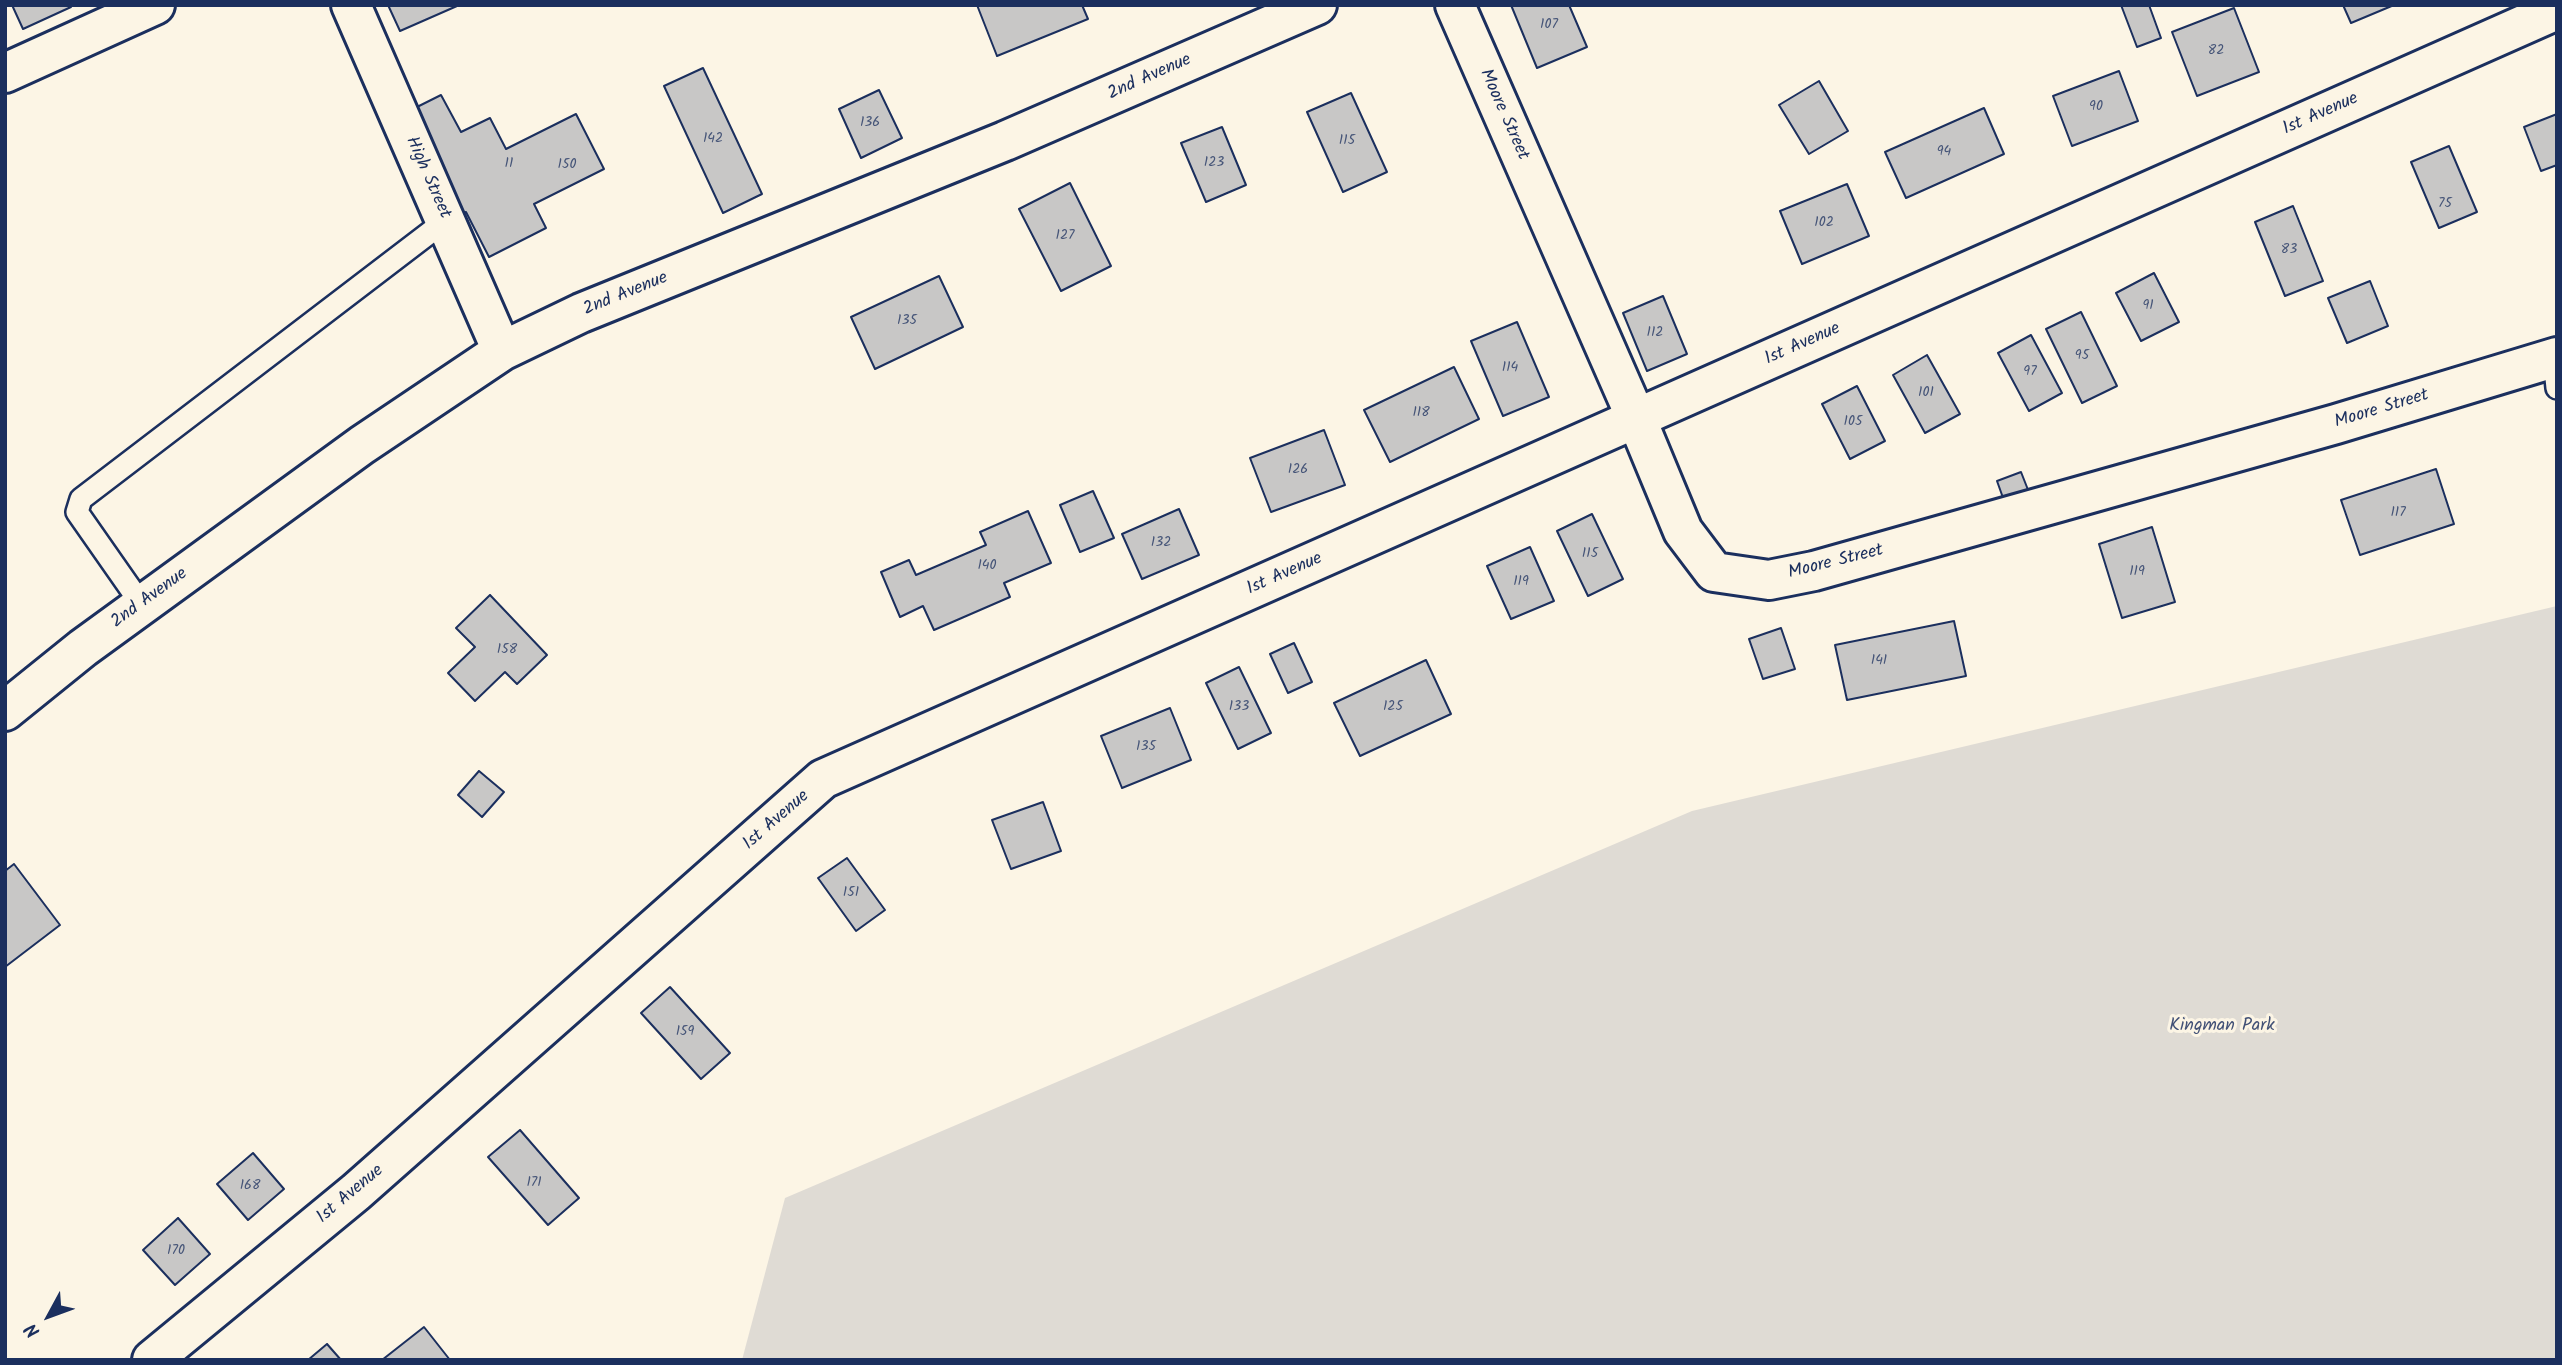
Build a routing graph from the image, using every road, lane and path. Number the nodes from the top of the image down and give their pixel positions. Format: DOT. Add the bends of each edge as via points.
graph roads {
  1 [pos="155,5"];
  2 [pos="351,5"];
  3 [pos="1317,5"];
  4 [pos="1455,5"];
  5 [pos="2557,10"];
  6 [pos="5,73"];
  7 [pos="445,221"];
  8 [pos="502,351"];
  9 [pos="2556,367"];
  10 [pos="1637,419"];
  11 [pos="142,605"];
  12 [pos="5,711"];
  13 [pos="152,1360"];
  1 -- 6 [label="street"];
  2 -- 7 [label="street, High Street"];
  3 -- 8 [label="street, 2nd Avenue" via="1005,141 580,313"];
  4 -- 10 [label="street, Moore Street"];
  5 -- 10 [label="street, 1st Avenue"];
  7 -- 8 [label="street, High Street"];
  7 -- 11 [label="lane" via="81,499 77,512"];
  8 -- 11 [label="street, 2nd Avenue" via="362,445"];
  9 -- 10 [label="street, Moore Street" via="1769,579 1714,572 1683,531"];
  10 -- 13 [label="street, 1st Avenue" via="823,779 356,1192"];
  11 -- 12 [label="street, 2nd Avenue"];
}
